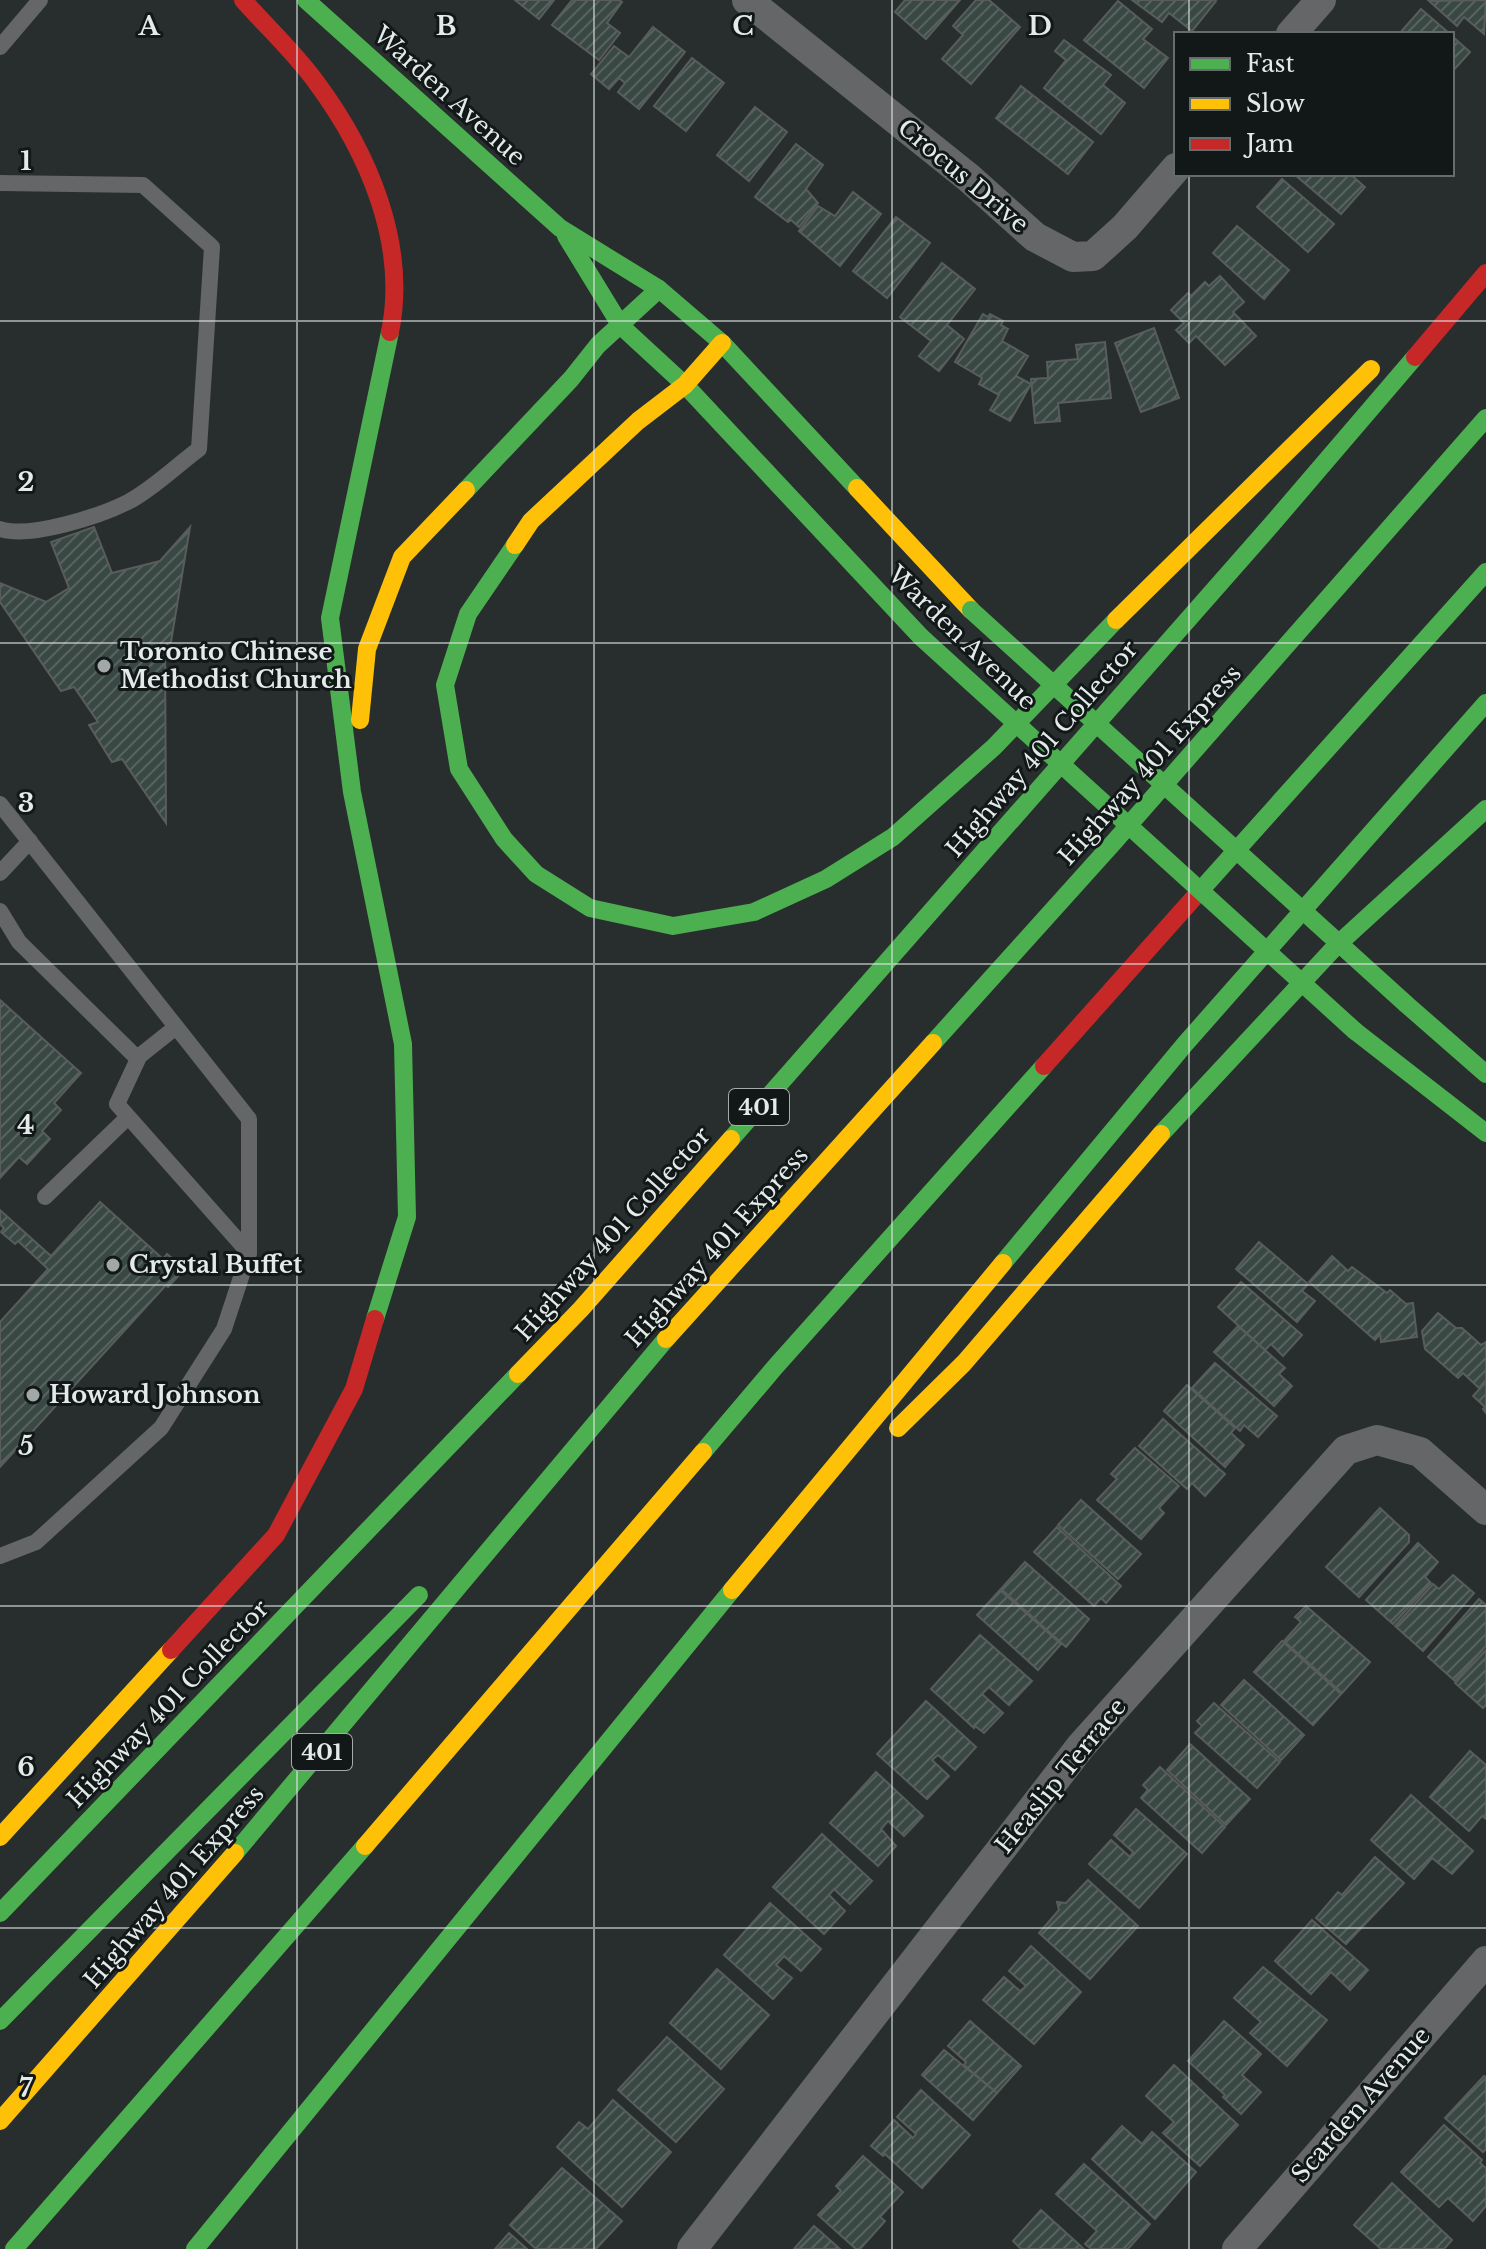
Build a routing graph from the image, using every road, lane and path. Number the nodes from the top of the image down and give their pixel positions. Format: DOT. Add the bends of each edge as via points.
graph roads {
  1 [pos="40,0"];
  2 [pos="243,0"];
  3 [pos="306,0"];
  4 [pos="747,0"];
  5 [pos="1321,0"];
  6 [pos="1293,32"];
  7 [pos="0,47"];
  8 [pos="1174,170"];
  9 [pos="0,183"];
  10 [pos="560,228"];
  11 [pos="1486,254"];
  12 [pos="1486,273"];
  13 [pos="659,289"];
  14 [pos="1430,310"];
  15 [pos="621,326"];
  16 [pos="722,343"];
  17 [pos="1385,355"];
  18 [pos="685,385"];
  19 [pos="1486,418"];
  20 [pos="0,529"];
  21 [pos="1486,572"];
  22 [pos="1486,703"];
  23 [pos="352,792"];
  24 [pos="0,804"];
  25 [pos="1486,809"];
  26 [pos="30,841"];
  27 [pos="0,873"];
  28 [pos="0,911"];
  29 [pos="176,1027"];
  30 [pos="137,1058"];
  31 [pos="1486,1074"];
  32 [pos="128,1117"];
  33 [pos="1486,1133"];
  34 [pos="45,1197"];
  35 [pos="249,1253"];
  36 [pos="633,1376"];
  37 [pos="887,1439"];
  38 [pos="855,1471"];
  39 [pos="1486,1510"];
  40 [pos="479,1533"];
  41 [pos="0,1556"];
  42 [pos="435,1577"];
  43 [pos="723,1601"];
  44 [pos="0,1837"];
  45 [pos="0,1913"];
  46 [pos="1486,1961"];
  47 [pos="0,2021"];
  48 [pos="0,2121"];
  49 [pos="14,2249"];
  50 [pos="195,2249"];
  51 [pos="692,2249"];
  52 [pos="1237,2249"];
  1 -- 7 [label="lane"];
  2 -- 23 [label="main road" via="316,81 356,146 387,220 393,260 392,321 330,618"];
  3 -- 10 [label="main road, Warden Avenue"];
  4 -- 8 [label="street, Crocus Drive" via="1035,237 1073,257 1093,256"];
  5 -- 6 [label="street"];
  9 -- 20 [label="lane" via="143,185 212,247 199,449 129,501 56,527"];
  10 -- 13 [label="main road, Warden Avenue"];
  10 -- 15 [label="main road, Warden Avenue"];
  11 -- 14 [label="main road"];
  12 -- 45 [label="main road, Highway 401 Collector / 401" via="581,1309"];
  13 -- 15 [label="main road"];
  13 -- 16 [label="main road, Warden Avenue"];
  15 -- 18 [label="main road, Warden Avenue"];
  15 -- 23 [label="main road" via="402,557 367,649"];
  16 -- 18 [label="main road"];
  16 -- 31 [label="main road, Warden Avenue, bridge" via="971,610"];
  17 -- 18 [label="main road" via="994,747 893,837 826,879 754,912 673,926 590,908 536,874 504,839 459,769 445,685 468,614 531,521 638,421"];
  18 -- 33 [label="main road, Warden Avenue, bridge" via="921,637 1355,1031"];
  19 -- 36 [label="main road, Highway 401 Express / 401" via="1134,820"];
  21 -- 49 [label="main road" via="776,1366"];
  22 -- 43 [label="main road" via="1185,1044"];
  23 -- 44 [label="main road" via="403,1044 407,1217 354,1389 276,1535"];
  24 -- 26 [label="lane"];
  25 -- 37 [label="main road" via="1336,946 1182,1110 964,1363"];
  26 -- 27 [label="lane"];
  26 -- 29 [label="lane"];
  28 -- 30 [label="lane" via="19,942"];
  29 -- 30 [label="lane"];
  29 -- 35 [label="lane" via="249,1119"];
  30 -- 32 [label="lane" via="117,1104"];
  32 -- 34 [label="lane"];
  32 -- 35 [label="lane"];
  35 -- 41 [label="lane" via="224,1329 161,1428 36,1542"];
  36 -- 40 [label="main road"];
  36 -- 48 [label="main road, Highway 401 Express / 401" via="281,1801"];
  38 -- 43 [label="main road"];
  39 -- 51 [label="street, Heaslip Terrace" via="1420,1452 1377,1440 1346,1450 1081,1746"];
  42 -- 47 [label="main road"];
  43 -- 50 [label="main road"];
  46 -- 52 [label="street, Scarden Avenue"];
}
